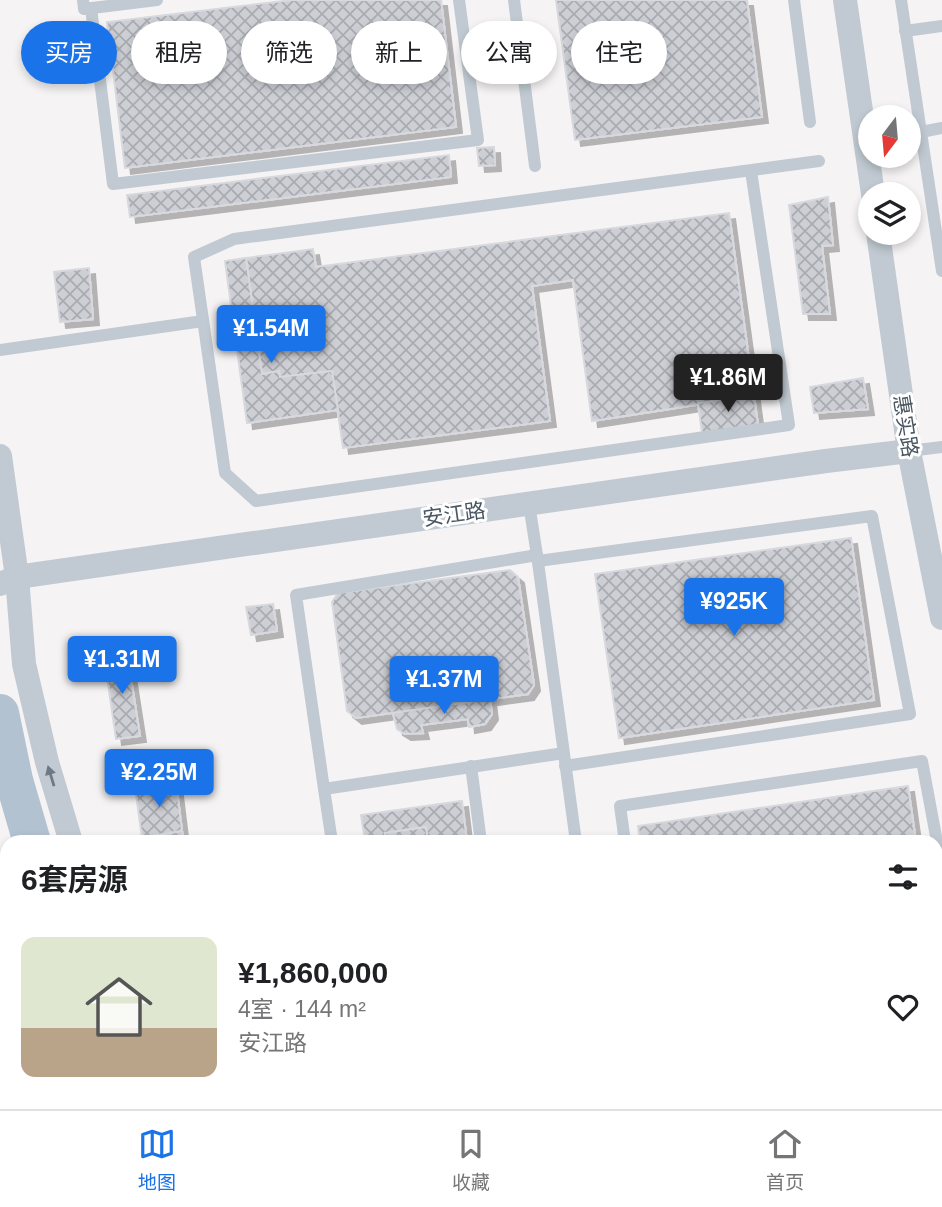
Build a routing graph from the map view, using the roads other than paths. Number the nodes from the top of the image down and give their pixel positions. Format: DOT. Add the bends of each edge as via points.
graph roads {
  1 [pos="157,0"];
  2 [pos="460,0"];
  3 [pos="513,0"];
  4 [pos="794,0"];
  5 [pos="845,0"];
  6 [pos="901,0"];
  7 [pos="87,4"];
  8 [pos="942,26"];
  9 [pos="905,32"];
  10 [pos="917,105"];
  11 [pos="810,122"];
  12 [pos="942,128"];
  13 [pos="921,132"];
  14 [pos="819,161"];
  15 [pos="535,166"];
  16 [pos="751,171"];
  17 [pos="871,182"];
  18 [pos="939,226"];
  19 [pos="880,245"];
  20 [pos="942,271"];
  21 [pos="203,321"];
  22 [pos="0,350"];
  23 [pos="942,447"];
  24 [pos="909,452"];
  25 [pos="0,456"];
  26 [pos="529,504"];
  27 [pos="538,558"];
  28 [pos="9,581"];
  29 [pos="942,618"];
  30 [pos="0,713"];
  31 [pos="565,759"];
  32 [pos="471,766"];
  33 [pos="324,789"];
  34 [pos="30,835"];
  35 [pos="69,835"];
  36 [pos="331,835"];
  37 [pos="480,835"];
  38 [pos="575,835"];
  39 [pos="624,835"];
  40 [pos="936,835"];
  1 -- 7 [label="lane"];
  2 -- 7 [label="lane" via="478,140 113,184"];
  3 -- 15 [label="lane"];
  4 -- 11 [label="lane"];
  5 -- 17 [label="street"];
  6 -- 9 [label="lane"];
  8 -- 9 [label="lane"];
  9 -- 10 [label="lane"];
  12 -- 13 [label="lane"];
  13 -- 18 [label="lane"];
  14 -- 16 [label="lane"];
  16 -- 21 [label="lane" via="234,239 194,257"];
  16 -- 21 [label="lane" via="789,425 256,501 225,473"];
  18 -- 20 [label="lane"];
  19 -- 24 [label="street, 惠实路"];
  21 -- 22 [label="lane"];
  23 -- 24 [label="lane"];
  24 -- 26 [label="street, 安江路"];
  24 -- 29 [label="street, 惠实路"];
  25 -- 28 [label="street"];
  26 -- 27 [label="lane"];
  26 -- 28 [label="street, 安江路"];
  27 -- 31 [label="lane"];
  27 -- 31 [label="lane" via="872,516 910,714"];
  27 -- 33 [label="lane" via="296,595"];
  35 -- 28 [label="street, one-way" via="47,762"];
  30 -- 34 [label="main road"];
  31 -- 32 [label="lane"];
  31 -- 38 [label="lane"];
  32 -- 33 [label="lane"];
  32 -- 37 [label="lane"];
  33 -- 36 [label="lane"];
  39 -- 40 [label="lane" via="620,806 922,761"];
}
